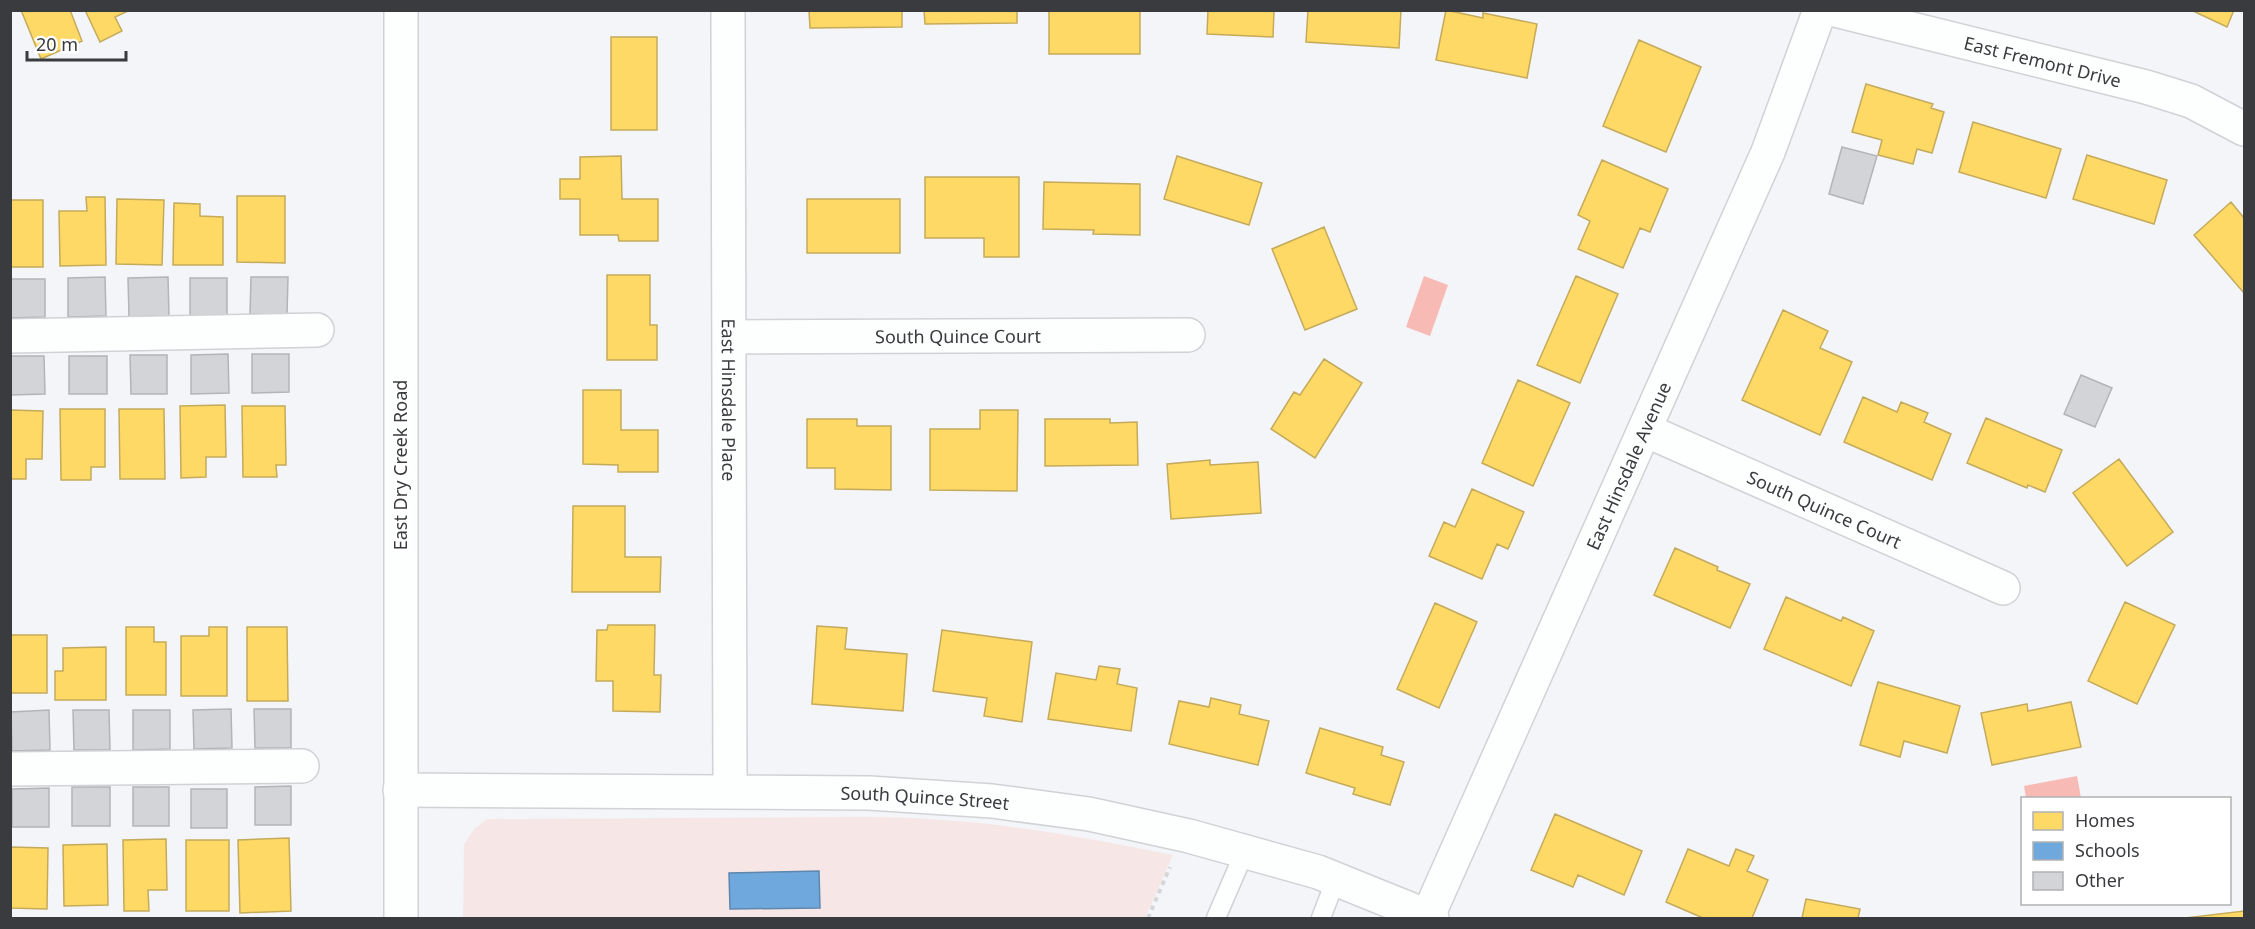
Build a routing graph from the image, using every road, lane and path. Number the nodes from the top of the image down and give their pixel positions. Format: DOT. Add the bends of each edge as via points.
graph roads {
  1 [pos="401,10"];
  2 [pos="728,10"];
  3 [pos="1820,10"];
  4 [pos="1835,10"];
  5 [pos="2244,129"];
  6 [pos="317,330"];
  7 [pos="1188,335"];
  8 [pos="10,336"];
  9 [pos="730,337"];
  10 [pos="1645,430"];
  11 [pos="2003,588"];
  12 [pos="302,766"];
  13 [pos="10,769"];
  14 [pos="400,790"];
  15 [pos="730,790"];
  16 [pos="1245,851"];
  17 [pos="1173,861"];
  18 [pos="1336,879"];
  19 [pos="401,918"];
  20 [pos="1148,918"];
  21 [pos="1216,918"];
  22 [pos="1321,918"];
  23 [pos="1429,918"];
  1 -- 14 [label="street, East Dry Creek Road"];
  2 -- 9 [label="street, East Hinsdale Place"];
  3 -- 10 [label="street, East Hinsdale Avenue" via="1768,152"];
  4 -- 5 [label="street, East Fremont Drive" via="2146,87 2191,101"];
  6 -- 8 [label="street"];
  7 -- 9 [label="street, South Quince Court"];
  9 -- 15 [label="street, East Hinsdale Place"];
  10 -- 11 [label="street, South Quince Court"];
  10 -- 23 [label="street, East Hinsdale Avenue"];
  12 -- 13 [label="street"];
  14 -- 15 [label="street, South Quince Street"];
  14 -- 19 [label="street, East Dry Creek Road"];
  15 -- 16 [label="street, South Quince Street" via="992,801 1089,814"];
  16 -- 18 [label="street, South Quince Street"];
  16 -- 21 [label="lane"];
  17 -- 20 [label="path"];
  18 -- 22 [label="lane"];
  18 -- 23 [label="street, South Quince Street"];
}
